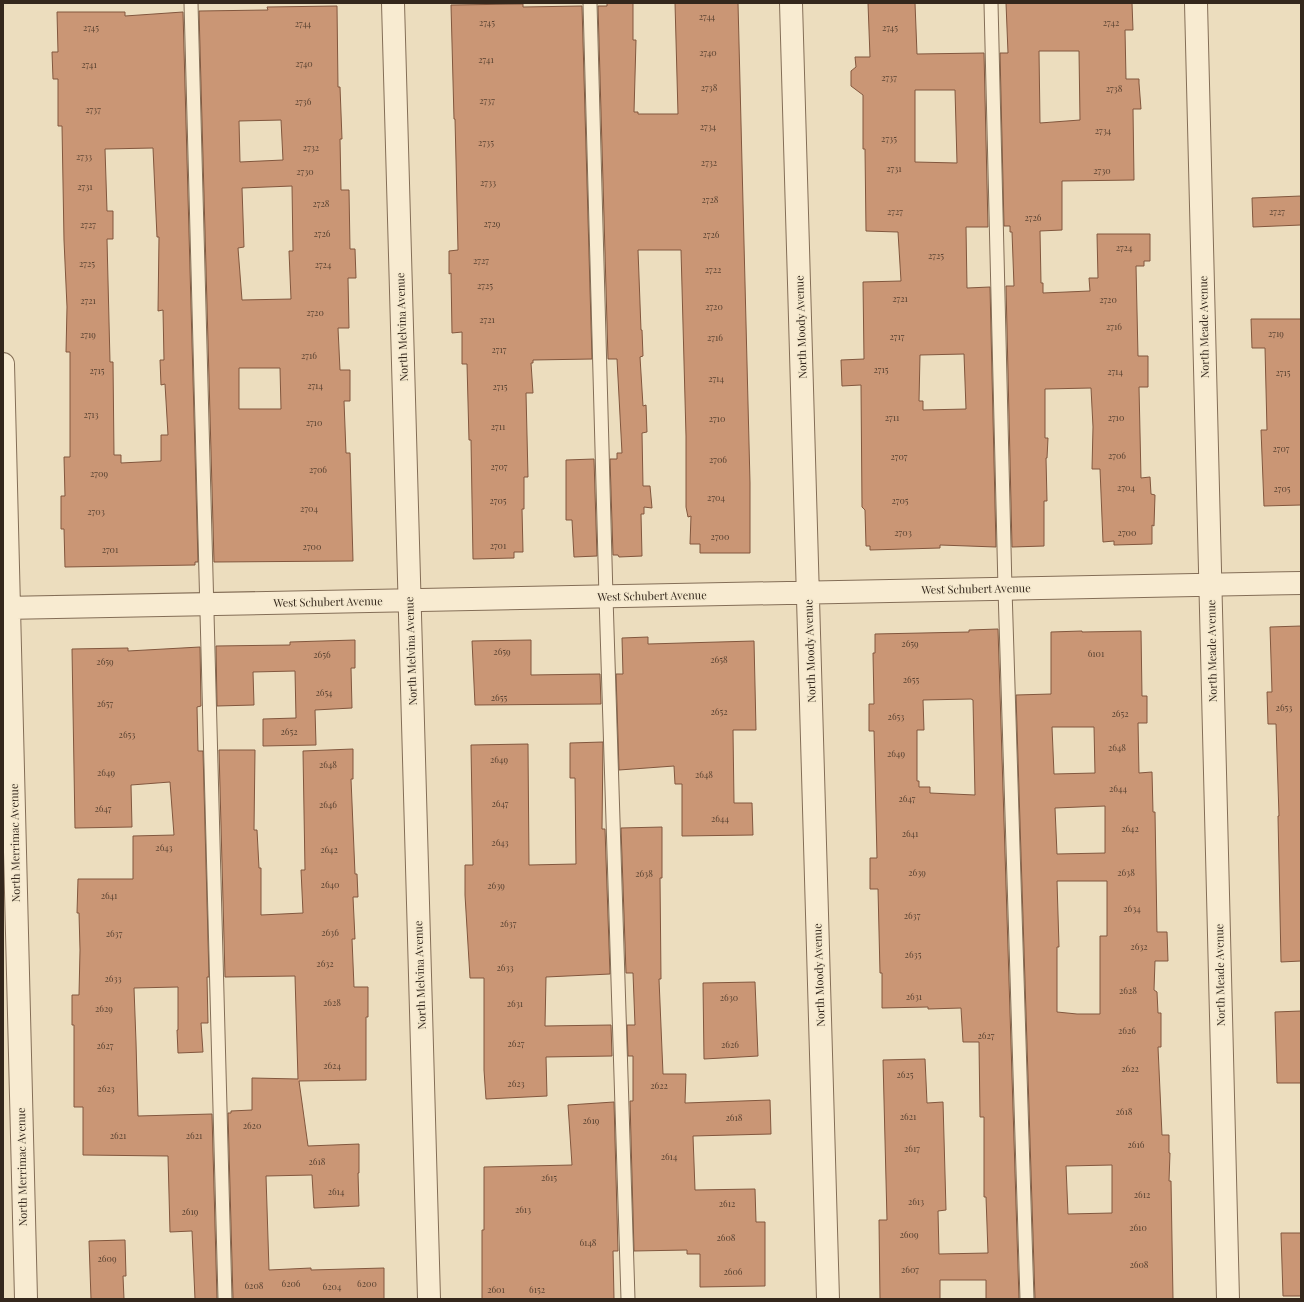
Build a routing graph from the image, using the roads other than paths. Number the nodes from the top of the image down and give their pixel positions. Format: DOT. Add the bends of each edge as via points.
graph roads {
  1 [pos="191,3"];
  2 [pos="393,3"];
  3 [pos="590,3"];
  4 [pos="791,3"];
  5 [pos="991,3"];
  6 [pos="1196,3"];
  7 [pos="3,364"];
  8 [pos="1301,583"];
  9 [pos="1210,585"];
  10 [pos="1005,589"];
  11 [pos="809,593"];
  12 [pos="606,597"];
  13 [pos="410,600"];
  14 [pos="207,604"];
  15 [pos="6,608"];
  16 [pos="26,1299"];
  17 [pos="225,1299"];
  18 [pos="429,1299"];
  19 [pos="628,1299"];
  20 [pos="828,1299"];
  21 [pos="1027,1299"];
  22 [pos="1228,1299"];
  1 -- 14 [label="lane"];
  2 -- 13 [label="street, North Melvina Avenue"];
  3 -- 12 [label="lane"];
  4 -- 11 [label="street, North Moody Avenue"];
  5 -- 10 [label="lane"];
  6 -- 9 [label="street, North Meade Avenue"];
  7 -- 15 [label="street, North Merrimac Avenue"];
  8 -- 9 [label="street, West Schubert Avenue"];
  9 -- 10 [label="street, West Schubert Avenue"];
  9 -- 22 [label="street, North Meade Avenue"];
  10 -- 11 [label="street, West Schubert Avenue"];
  10 -- 21 [label="lane"];
  11 -- 12 [label="street, West Schubert Avenue"];
  11 -- 20 [label="street, North Moody Avenue"];
  12 -- 13 [label="street, West Schubert Avenue"];
  12 -- 19 [label="lane"];
  13 -- 14 [label="street, West Schubert Avenue"];
  13 -- 18 [label="street, North Melvina Avenue"];
  14 -- 15 [label="street, West Schubert Avenue"];
  14 -- 17 [label="lane"];
  15 -- 16 [label="street, North Merrimac Avenue"];
}
